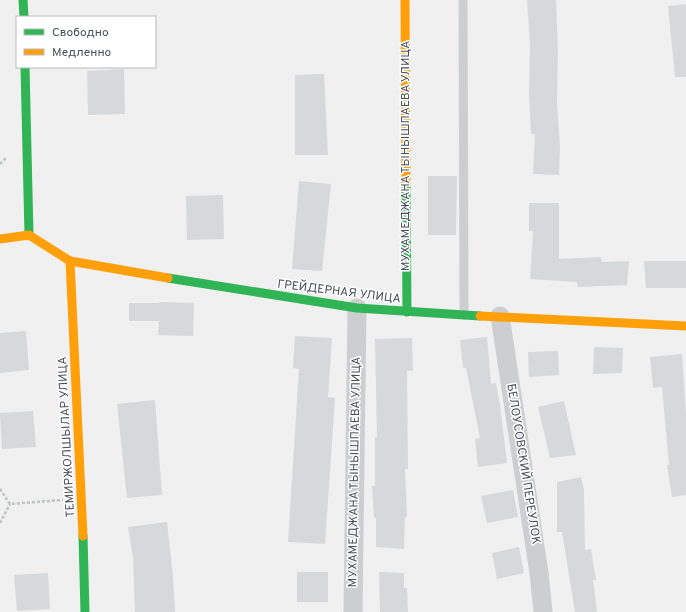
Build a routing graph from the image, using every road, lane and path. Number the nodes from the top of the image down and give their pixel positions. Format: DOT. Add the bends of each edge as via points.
graph roads {
  1 [pos="23,0"];
  2 [pos="405,0"];
  3 [pos="463,0"];
  4 [pos="24,16"];
  5 [pos="25,68"];
  6 [pos="29,235"];
  7 [pos="0,239"];
  8 [pos="70,261"];
  9 [pos="357,308"];
  10 [pos="407,312"];
  11 [pos="464,315"];
  12 [pos="500,316"];
  13 [pos="686,326"];
  14 [pos="0,489"];
  15 [pos="82,498"];
  16 [pos="10,504"];
  17 [pos="0,523"];
  18 [pos="84,612"];
  19 [pos="353,612"];
  20 [pos="542,612"];
  1 -- 4 [label="street"];
  2 -- 10 [label="street, МУХАМЕДЖАНА ТЫНЫШПАЕВА УЛИЦА"];
  3 -- 11 [label="lane"];
  5 -- 6 [label="street"];
  6 -- 7 [label="street"];
  6 -- 8 [label="street, ГРЕЙДЕРНАЯ УЛИЦА"];
  8 -- 9 [label="street, ГРЕЙДЕРНАЯ УЛИЦА"];
  8 -- 15 [label="street, ТЕМИРЖОЛШЫЛАР УЛИЦА"];
  9 -- 10 [label="street, ГРЕЙДЕРНАЯ УЛИЦА"];
  9 -- 19 [label="street, МУХАМЕДЖАНА ТЫНЫШПАЕВА УЛИЦА"];
  10 -- 11 [label="street, ГРЕЙДЕРНАЯ УЛИЦА"];
  11 -- 12 [label="street, ГРЕЙДЕРНАЯ УЛИЦА"];
  12 -- 13 [label="street, ГРЕЙДЕРНАЯ УЛИЦА"];
  12 -- 20 [label="street, БЕЛОУСОВСКИЙ ПЕРЕУЛОК" via="539,573"];
  14 -- 16 [label="path"];
  15 -- 16 [label="path"];
  15 -- 18 [label="street, ТЕМИРЖОЛШЫЛАР УЛИЦА"];
  16 -- 17 [label="path"];
}
